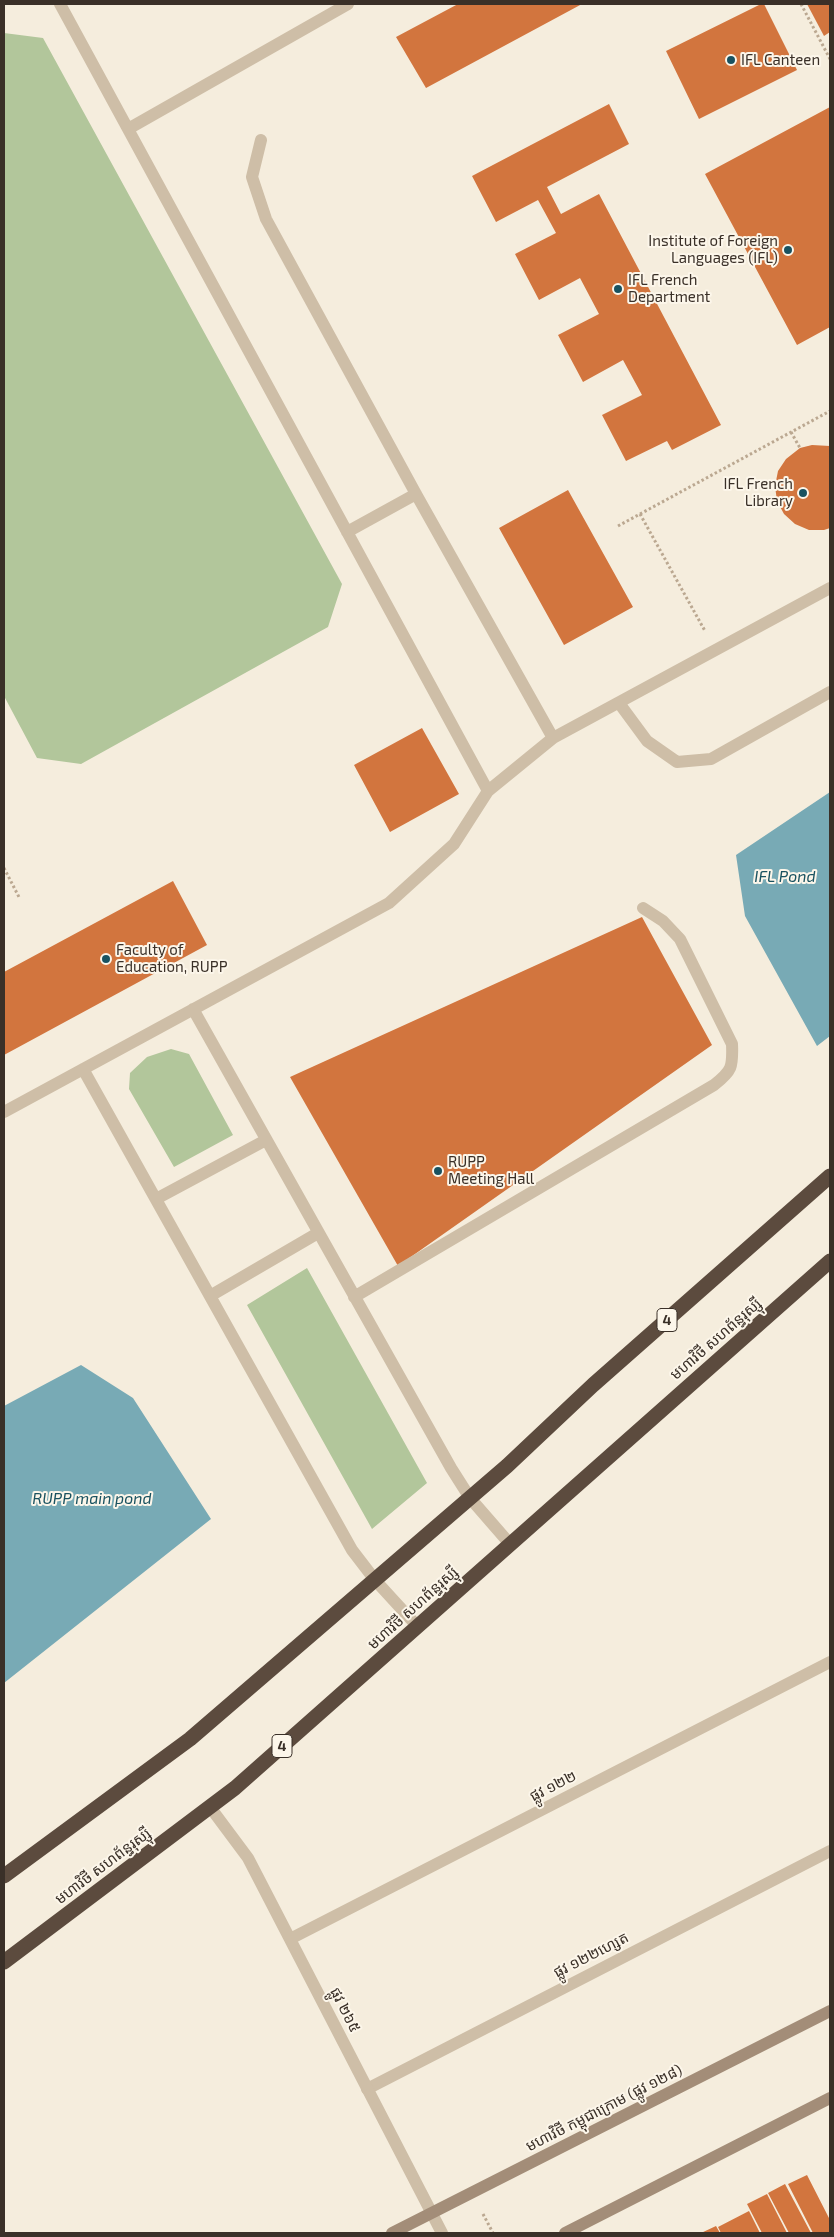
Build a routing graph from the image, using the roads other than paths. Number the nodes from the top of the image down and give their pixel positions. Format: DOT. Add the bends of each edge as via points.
graph roads {
  1 [pos="60,4"];
  2 [pos="348,4"];
  3 [pos="128,130"];
  4 [pos="261,140"];
  5 [pos="416,494"];
  6 [pos="347,532"];
  7 [pos="830,588"];
  8 [pos="830,692"];
  9 [pos="619,703"];
  10 [pos="553,738"];
  11 [pos="488,791"];
  12 [pos="643,908"];
  13 [pos="193,1009"];
  14 [pos="83,1069"];
  15 [pos="4,1112"];
  16 [pos="266,1140"];
  17 [pos="830,1176"];
  18 [pos="156,1199"];
  19 [pos="318,1233"];
  20 [pos="830,1261"];
  21 [pos="210,1296"];
  22 [pos="354,1297"];
  23 [pos="470,1498"];
  24 [pos="510,1544"];
  25 [pos="375,1580"];
  26 [pos="418,1628"];
  27 [pos="830,1662"];
  28 [pos="210,1807"];
  29 [pos="830,1850"];
  30 [pos="4,1876"];
  31 [pos="290,1939"];
  32 [pos="4,1962"];
  33 [pos="830,2011"];
  34 [pos="367,2089"];
  35 [pos="830,2098"];
  36 [pos="432,2213"];
  37 [pos="392,2233"];
  38 [pos="442,2233"];
  39 [pos="565,2233"];
  1 -- 3 [label="street"];
  2 -- 3 [label="street"];
  3 -- 6 [label="street"];
  4 -- 5 [label="street" via="252,177 266,218"];
  5 -- 6 [label="street"];
  5 -- 10 [label="street"];
  6 -- 11 [label="street"];
  7 -- 9 [label="street"];
  8 -- 9 [label="street" via="711,759 677,762 647,741"];
  9 -- 10 [label="street"];
  10 -- 11 [label="street"];
  11 -- 13 [label="street" via="454,844 388,903"];
  12 -- 22 [label="street" via="680,939 732,1044 729,1073 714,1085"];
  13 -- 14 [label="street"];
  13 -- 16 [label="street"];
  14 -- 15 [label="street"];
  14 -- 18 [label="street"];
  16 -- 18 [label="street"];
  16 -- 19 [label="street"];
  17 -- 23 [label="highway, 4" via="592,1385"];
  18 -- 21 [label="street"];
  19 -- 21 [label="street"];
  19 -- 22 [label="street"];
  20 -- 24 [label="highway, មហាវិថី សហព័ន្ធរុស្ស៊ី / 4"];
  21 -- 25 [label="street" via="352,1550"];
  22 -- 23 [label="street"];
  23 -- 24 [label="street"];
  23 -- 25 [label="highway, 4"];
  24 -- 26 [label="highway, មហាវិថី សហព័ន្ធរុស្ស៊ី / 4"];
  25 -- 26 [label="street"];
  25 -- 30 [label="highway, 4" via="190,1739"];
  26 -- 28 [label="highway, មហាវិថី សហព័ន្ធរុស្ស៊ី / 4"];
  27 -- 31 [label="street, ផ្លូវ ១២២"];
  28 -- 31 [label="street, ផ្លូវ ២៦៥" via="248,1858"];
  28 -- 32 [label="highway, មហាវិថី សហព័ន្ធរុស្ស៊ី / 4"];
  29 -- 34 [label="street, ផ្លូវ ១២២ហ្សេត"];
  31 -- 34 [label="street, ផ្លូវ ២៦៥"];
  33 -- 36 [label="main road, មហាវិថី កម្ពុជាក្រោម (ផ្លូវ ១២៨)"];
  34 -- 36 [label="street, ផ្លូវ ២៦៥"];
  35 -- 39 [label="main road"];
  36 -- 37 [label="main road, មហាវិថី កម្ពុជាក្រោម (ផ្លូវ ១២៨)"];
  36 -- 38 [label="street, ផ្លូវ ២៦៥"];
}
